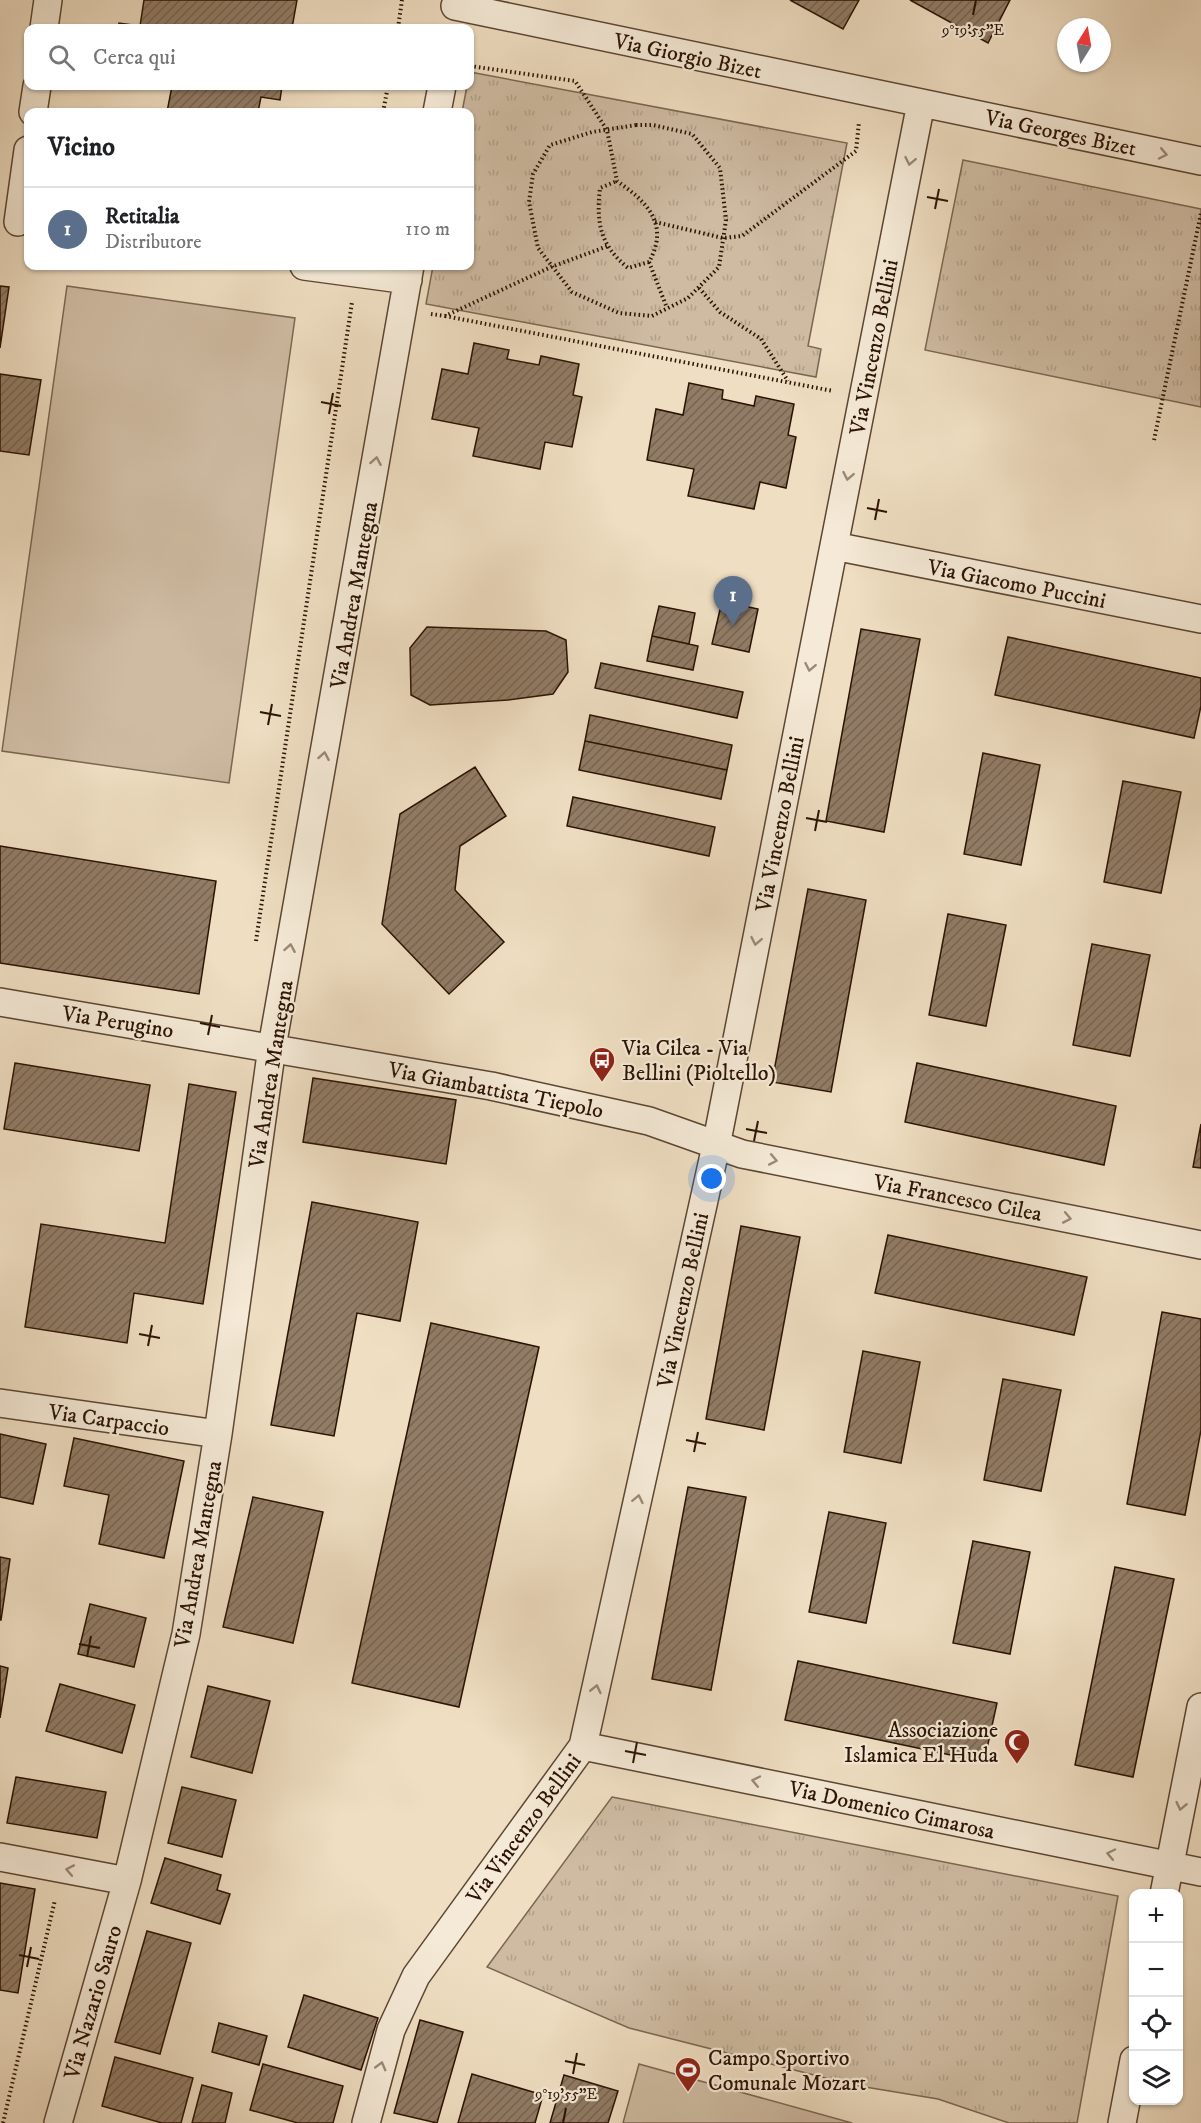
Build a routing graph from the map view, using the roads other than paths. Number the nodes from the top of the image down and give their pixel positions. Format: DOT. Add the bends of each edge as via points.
graph roads {
  1 [pos="48,0"];
  2 [pos="454,11"];
  3 [pos="45,24"];
  4 [pos="36,90"];
  5 [pos="440,90"];
  6 [pos="921,103"];
  7 [pos="34,108"];
  8 [pos="438,108"];
  9 [pos="1201,161"];
  10 [pos="24,174"];
  11 [pos="16,222"];
  12 [pos="334,270"];
  13 [pos="409,273"];
  14 [pos="834,546"];
  15 [pos="1201,619"];
  16 [pos="0,1002"];
  17 [pos="272,1047"];
  18 [pos="716,1146"];
  19 [pos="1201,1245"];
  20 [pos="0,1403"];
  21 [pos="218,1434"];
  22 [pos="1201,1707"];
  23 [pos="583,1746"];
  24 [pos="0,1857"];
  25 [pos="1169,1864"];
  26 [pos="1201,1872"];
  27 [pos="127,1881"];
  28 [pos="1165,1889"];
  29 [pos="1129,2086"];
  30 [pos="57,2123"];
  31 [pos="366,2123"];
  32 [pos="1122,2123"];
  1 -- 3 [label="street"];
  2 -- 6 [label="street, Via Giorgio Bizet"];
  4 -- 7 [label="street"];
  5 -- 8 [label="street"];
  6 -- 9 [label="street, Via Georges Bizet, one-way"];
  6 -- 14 [label="street, Via Vincenzo Bellini, one-way"];
  10 -- 11 [label="street"];
  12 -- 13 [label="street"];
  17 -- 13 [label="street, Via Andrea Mantegna, one-way"];
  14 -- 15 [label="street, Via Giacomo Puccini"];
  14 -- 18 [label="street, Via Vincenzo Bellini, one-way"];
  16 -- 17 [label="street, Via Perugino"];
  17 -- 18 [label="street, Via Giambattista Tiepolo" via="593,1107 656,1123"];
  17 -- 21 [label="street, Via Andrea Mantegna"];
  18 -- 19 [label="street, Via Francesco Cilea, one-way"];
  23 -- 18 [label="street, Via Vincenzo Bellini, one-way"];
  20 -- 21 [label="street, Via Carpaccio"];
  21 -- 27 [label="street, Via Andrea Mantegna" via="186,1634"];
  22 -- 25 [label="street, one-way"];
  25 -- 23 [label="street, Via Domenico Cimarosa, one-way"];
  31 -- 23 [label="street, Via Vincenzo Bellini, one-way" via="391,2030 416,1976"];
  27 -- 24 [label="street, one-way"];
  25 -- 26 [label="street, Via Domenico Cimarosa"];
  25 -- 28 [label="street"];
  27 -- 30 [label="street, Via Nazario Sauro"];
  29 -- 32 [label="street"];
}
